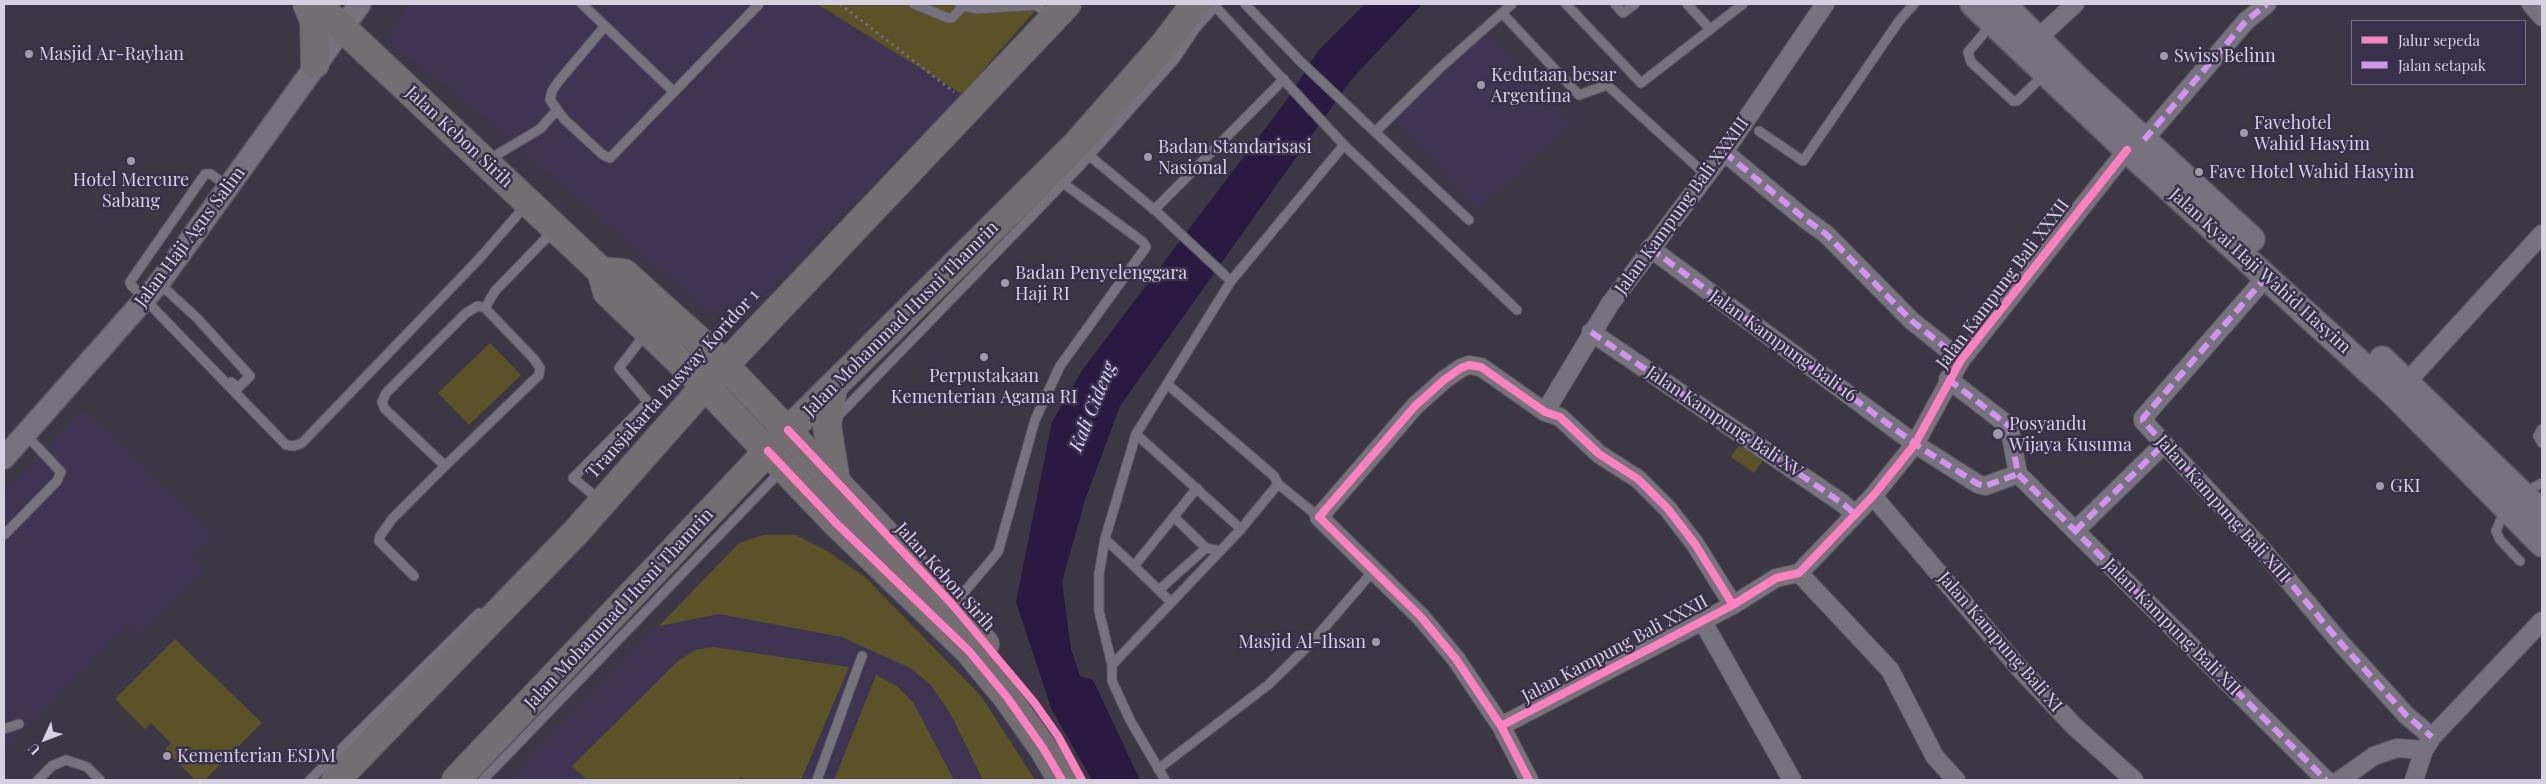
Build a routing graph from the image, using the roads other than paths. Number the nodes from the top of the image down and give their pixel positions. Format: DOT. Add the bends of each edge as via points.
graph roads {
  1 [pos="307,4"];
  2 [pos="317,4"];
  3 [pos="360,4"];
  4 [pos="582,4"];
  5 [pos="759,4"];
  6 [pos="914,4"];
  7 [pos="1210,4"];
  8 [pos="1512,4"];
  9 [pos="1566,4"];
  10 [pos="1615,4"];
  11 [pos="1635,4"];
  12 [pos="1687,4"];
  13 [pos="1743,4"];
  14 [pos="1825,4"];
  15 [pos="1914,4"];
  16 [pos="1973,4"];
  17 [pos="2075,4"];
  18 [pos="2267,4"];
  19 [pos="2531,4"];
  20 [pos="961,5"];
  21 [pos="1251,6"];
  22 [pos="1055,9"];
  23 [pos="1502,13"];
  24 [pos="1998,13"];
  25 [pos="2542,17"];
  26 [pos="342,26"];
  27 [pos="605,26"];
  28 [pos="1710,29"];
  29 [pos="2037,38"];
  30 [pos="315,64"];
  31 [pos="2045,73"];
  32 [pos="1285,80"];
  33 [pos="673,91"];
  34 [pos="556,111"];
  35 [pos="1759,131"];
  36 [pos="1375,132"];
  37 [pos="1343,144"];
  38 [pos="2136,145"];
  39 [pos="918,147"];
  40 [pos="1083,150"];
  41 [pos="1724,152"];
  42 [pos="486,161"];
  43 [pos="1706,175"];
  44 [pos="1056,177"];
  45 [pos="229,187"];
  46 [pos="528,202"];
  47 [pos="1155,211"];
  48 [pos="1469,220"];
  49 [pos="556,228"];
  50 [pos="2542,234"];
  51 [pos="1650,248"];
  52 [pos="602,271"];
  53 [pos="2267,276"];
  54 [pos="1230,279"];
  55 [pos="159,283"];
  56 [pos="144,300"];
  57 [pos="485,308"];
  58 [pos="1517,310"];
  59 [pos="647,332"];
  60 [pos="1591,332"];
  61 [pos="178,333"];
  62 [pos="1961,360"];
  63 [pos="708,370"];
  64 [pos="1948,379"];
  65 [pos="2407,382"];
  66 [pos="1167,384"];
  67 [pos="833,387"];
  68 [pos="1545,412"];
  69 [pos="2542,429"];
  70 [pos="1136,434"];
  71 [pos="26,435"];
  72 [pos="2542,443"];
  73 [pos="1915,444"];
  74 [pos="2164,444"];
  75 [pos="799,446"];
  76 [pos="4,458"];
  77 [pos="445,466"];
  78 [pos="2018,474"];
  79 [pos="1278,484"];
  80 [pos="1198,488"];
  81 [pos="2524,495"];
  82 [pos="1873,496"];
  83 [pos="596,497"];
  84 [pos="2542,513"];
  85 [pos="1855,514"];
  86 [pos="1174,517"];
  87 [pos="1319,517"];
  88 [pos="1241,529"];
  89 [pos="2075,532"];
  90 [pos="4,535"];
  91 [pos="1105,539"];
  92 [pos="2542,544"];
  93 [pos="1206,548"];
  94 [pos="1220,551"];
  95 [pos="2520,562"];
  96 [pos="1134,566"];
  97 [pos="1374,570"];
  98 [pos="1799,573"];
  99 [pos="414,576"];
  100 [pos="1159,590"];
  101 [pos="1171,602"];
  102 [pos="487,605"];
  103 [pos="1733,605"];
  104 [pos="945,612"];
  105 [pos="1702,620"];
  106 [pos="2542,621"];
  107 [pos="862,656"];
  108 [pos="1112,665"];
  109 [pos="19,724"];
  110 [pos="1501,726"];
  111 [pos="4,729"];
  112 [pos="2428,744"];
  113 [pos="1158,769"];
  114 [pos="38,780"];
  115 [pos="100,780"];
  116 [pos="310,780"];
  117 [pos="336,780"];
  118 [pos="456,780"];
  119 [pos="483,780"];
  120 [pos="817,780"];
  121 [pos="1062,780"];
  122 [pos="1082,780"];
  123 [pos="1165,780"];
  124 [pos="1529,780"];
  125 [pos="1792,780"];
  126 [pos="1956,780"];
  127 [pos="2134,780"];
  128 [pos="2326,780"];
  129 [pos="2340,780"];
  130 [pos="2414,780"];
  1 -- 30 [label="main road" via="314,21"];
  2 -- 26 [label="main road, Jalan Kebon Sirih"];
  3 -- 26 [label="street, Jalan Haji Agus Salim"];
  4 -- 27 [label="lane"];
  5 -- 33 [label="lane"];
  6 -- 20 [label="lane" via="948,18 952,18"];
  7 -- 32 [label="lane"];
  7 -- 40 [label="main road, Jalan Mohammad Husni Thamrin" via="1163,46"];
  8 -- 23 [label="lane"];
  9 -- 28 [label="lane" via="1641,83"];
  10 -- 11 [label="lane" via="1623,13"];
  12 -- 28 [label="lane"];
  13 -- 28 [label="lane"];
  14 -- 41 [label="street, Jalan Kampung Bali XXXIII"];
  15 -- 35 [label="lane" via="1803,161"];
  16 -- 24 [label="main road, Jalan Kyai Haji Wahid Hasyim"];
  17 -- 29 [label="street"];
  18 -- 38 [label="street, Jalan Kampung Bali XXXII" via="2246,21"];
  19 -- 25 [label="street"];
  20 -- 22 [label="lane" via="978,8 1036,5"];
  21 -- 36 [label="lane" via="1301,62"];
  22 -- 39 [label="lane"];
  22 -- 63 [label="main road"];
  23 -- 36 [label="lane"];
  23 -- 43 [label="lane" via="1579,95 1607,85"];
  24 -- 29 [label="main road, Jalan Kyai Haji Wahid Hasyim"];
  24 -- 31 [label="main road, Jalan Kyai Haji Wahid Hasyim"];
  24 -- 31 [label="lane" via="1968,52 1971,62 2013,101 2018,101"];
  26 -- 30 [label="street, Jalan Haji Agus Salim"];
  26 -- 42 [label="main road, Jalan Kebon Sirih"];
  27 -- 33 [label="lane"];
  27 -- 34 [label="lane" via="552,91 550,100"];
  29 -- 38 [label="main road, Jalan Kyai Haji Wahid Hasyim"];
  30 -- 45 [label="street, Jalan Haji Agus Salim"];
  31 -- 38 [label="main road, Jalan Kyai Haji Wahid Hasyim"];
  32 -- 37 [label="lane"];
  32 -- 47 [label="lane"];
  33 -- 34 [label="lane" via="610,158"];
  34 -- 42 [label="lane" via="540,129"];
  36 -- 48 [label="lane"];
  37 -- 54 [label="lane"];
  37 -- 58 [label="lane"];
  38 -- 53 [label="main road, Jalan Kyai Haji Wahid Hasyim"];
  38 -- 62 [label="street, Jalan Kampung Bali XXXII"];
  38 -- 65 [label="main road, Jalan Kyai Haji Wahid Hasyim"];
  40 -- 44 [label="main road, Jalan Mohammad Husni Thamrin"];
  40 -- 47 [label="lane"];
  41 -- 43 [label="street, Jalan Kampung Bali XXXIII"];
  41 -- 62 [label="street" via="1826,234 1912,321"];
  42 -- 46 [label="main road, Jalan Kebon Sirih"];
  43 -- 51 [label="street, Jalan Kampung Bali XXXIII"];
  44 -- 67 [label="main road, Jalan Mohammad Husni Thamrin"];
  44 -- 75 [label="lane"];
  44 -- 104 [label="lane" via="1146,247 1060,366 1035,420 998,552"];
  45 -- 55 [label="street, Jalan Haji Agus Salim"];
  45 -- 56 [label="lane" via="211,174 205,174 130,282"];
  46 -- 49 [label="main road, Jalan Kebon Sirih"];
  46 -- 61 [label="lane" via="478,260 302,443 294,446 286,445"];
  47 -- 54 [label="lane"];
  49 -- 52 [label="main road, Jalan Kebon Sirih"];
  49 -- 57 [label="lane" via="495,290"];
  50 -- 65 [label="street"];
  51 -- 60 [label="street, Jalan Kampung Bali XXXIII"];
  51 -- 73 [label="street, Jalan Kampung Bali 16"];
  52 -- 59 [label="main road, Jalan Kebon Sirih" via="607,292"];
  52 -- 63 [label="main road, Jalan Kebon Sirih" via="624,273"];
  53 -- 74 [label="street, Jalan Kampung Bali XIII" via="2143,418"];
  53 -- 81 [label="main road, Jalan Kyai Haji Wahid Hasyim" via="2393,393"];
  54 -- 66 [label="lane"];
  55 -- 56 [label="street, Jalan Haji Agus Salim"];
  55 -- 61 [label="lane" via="197,318 250,376 238,388 188,337"];
  56 -- 61 [label="lane"];
  56 -- 71 [label="street, Jalan Haji Agus Salim"];
  57 -- 77 [label="lane" via="534,359 540,368 539,375"];
  57 -- 77 [label="lane" via="478,306 466,312 386,393 382,402 385,409"];
  59 -- 63 [label="main road, Jalan Kebon Sirih"];
  59 -- 83 [label="lane" via="619,368 648,402 573,478"];
  60 -- 68 [label="street, Jalan Kampung Bali XXXIII"];
  60 -- 85 [label="street, Jalan Kampung Bali XV"];
  62 -- 64 [label="street, Jalan Kampung Bali XXXII"];
  63 -- 75 [label="main road, Jalan Kebon Sirih"];
  63 -- 83 [label="main road"];
  64 -- 73 [label="street, Jalan Kampung Bali XXXII"];
  64 -- 78 [label="street" via="2009,426"];
  65 -- 81 [label="main road, Jalan Kyai Haji Wahid Hasyim"];
  66 -- 70 [label="lane"];
  66 -- 79 [label="lane" via="1274,476"];
  67 -- 75 [label="main road, Jalan Mohammad Husni Thamrin"];
  67 -- 75 [label="main road"];
  68 -- 87 [label="street" via="1481,367 1469,364 1415,406"];
  68 -- 103 [label="street" via="1560,418 1599,454 1638,479 1695,544"];
  69 -- 72 [label="lane" via="2538,436"];
  70 -- 80 [label="lane"];
  70 -- 91 [label="lane"];
  71 -- 76 [label="street, Jalan Haji Agus Salim"];
  71 -- 90 [label="lane" via="61,472 57,481"];
  73 -- 78 [label="street" via="1982,486"];
  73 -- 82 [label="street, Jalan Kampung Bali XXXII"];
  74 -- 89 [label="street"];
  74 -- 112 [label="street, Jalan Kampung Bali XIII" via="2261,548"];
  75 -- 104 [label="main road, Jalan Kebon Sirih" via="836,482"];
  75 -- 104 [label="main road, Jalan Kebon Sirih" via="837,524"];
  75 -- 118 [label="main road, Jalan Mohammad Husni Thamrin"];
  75 -- 119 [label="lane" via="675,584"];
  77 -- 99 [label="lane" via="392,519 380,536 383,545"];
  78 -- 89 [label="street, Jalan Kampung Bali XII"];
  79 -- 87 [label="lane"];
  79 -- 88 [label="lane"];
  80 -- 86 [label="lane"];
  80 -- 88 [label="lane"];
  81 -- 84 [label="main road, Jalan Kyai Haji Wahid Hasyim"];
  81 -- 92 [label="main road, Jalan Kyai Haji Wahid Hasyim"];
  81 -- 95 [label="lane" via="2496,531"];
  82 -- 85 [label="street, Jalan Kampung Bali XXXII"];
  82 -- 127 [label="street, Jalan Kampung Bali XI" via="2020,669 2074,726"];
  83 -- 117 [label="main road"];
  85 -- 98 [label="street, Jalan Kampung Bali XXXII"];
  86 -- 93 [label="lane"];
  86 -- 96 [label="lane"];
  87 -- 97 [label="street"];
  88 -- 94 [label="lane"];
  89 -- 128 [label="street, Jalan Kampung Bali XII"];
  91 -- 96 [label="lane"];
  91 -- 108 [label="lane" via="1099,574 1098,611"];
  93 -- 94 [label="lane"];
  93 -- 100 [label="lane"];
  94 -- 101 [label="lane"];
  96 -- 100 [label="lane"];
  97 -- 110 [label="street" via="1456,660"];
  97 -- 113 [label="lane" via="1313,641 1268,685"];
  98 -- 103 [label="street, Jalan Kampung Bali XXXII" via="1776,578"];
  98 -- 126 [label="street" via="1890,670 1936,757"];
  100 -- 101 [label="lane"];
  101 -- 108 [label="lane"];
  102 -- 116 [label="lane"];
  103 -- 105 [label="street, Jalan Kampung Bali XXXII"];
  104 -- 121 [label="main road, Jalan Kebon Sirih" via="969,651 1043,748"];
  104 -- 122 [label="main road, Jalan Kebon Sirih" via="1034,702 1058,736"];
  105 -- 110 [label="street, Jalan Kampung Bali XXXII"];
  105 -- 125 [label="street"];
  106 -- 112 [label="street"];
  107 -- 120 [label="lane"];
  108 -- 113 [label="lane" via="1112,681"];
  109 -- 111 [label="lane"];
  110 -- 124 [label="street"];
  112 -- 129 [label="street" via="2382,753"];
  112 -- 130 [label="street"];
  113 -- 123 [label="lane"];
  114 -- 115 [label="lane" via="52,766 66,760 87,767"];
}
